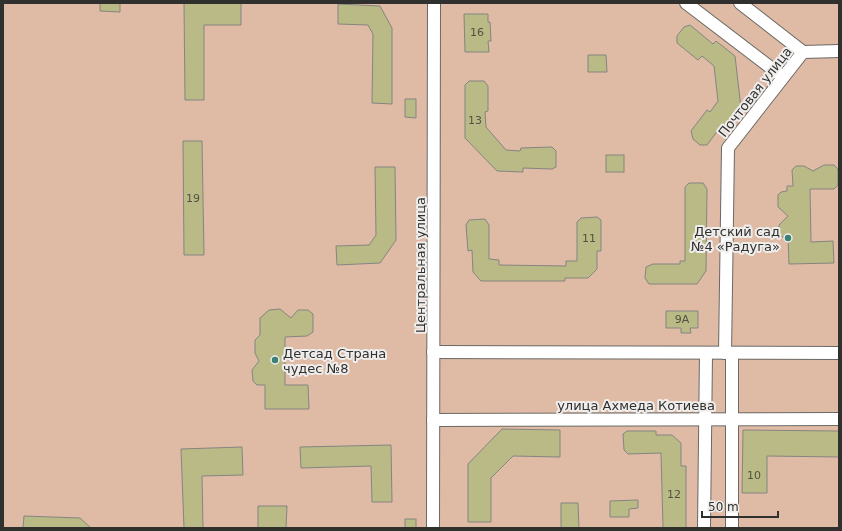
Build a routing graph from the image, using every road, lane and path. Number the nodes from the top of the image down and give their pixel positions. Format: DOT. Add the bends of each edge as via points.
graph roads {
  1 [pos="434,3"];
  2 [pos="686,3"];
  3 [pos="740,3"];
  4 [pos="839,51"];
  5 [pos="803,52"];
  6 [pos="783,78"];
  7 [pos="433,352"];
  8 [pos="706,353"];
  9 [pos="729,353"];
  10 [pos="839,353"];
  11 [pos="839,418"];
  12 [pos="705,419"];
  13 [pos="732,419"];
  14 [pos="433,420"];
  15 [pos="433,528"];
  16 [pos="704,528"];
  17 [pos="732,528"];
  1 -- 7 [label="street, Центральная улица"];
  2 -- 6 [label="street"];
  3 -- 5 [label="street"];
  4 -- 5 [label="street, Почтовая улица"];
  5 -- 6 [label="street, Почтовая улица"];
  6 -- 9 [label="street, Почтовая улица" via="728,148"];
  7 -- 8 [label="street"];
  7 -- 14 [label="street, Центральная улица"];
  8 -- 9 [label="street"];
  8 -- 12 [label="street"];
  9 -- 10 [label="street"];
  9 -- 13 [label="street, Почтовая улица"];
  11 -- 13 [label="street, улица Ахмеда Котиева"];
  12 -- 13 [label="street, улица Ахмеда Котиева"];
  12 -- 14 [label="street, улица Ахмеда Котиева"];
  12 -- 16 [label="street"];
  13 -- 17 [label="street, Почтовая улица"];
  14 -- 15 [label="street, Центральная улица"];
}
